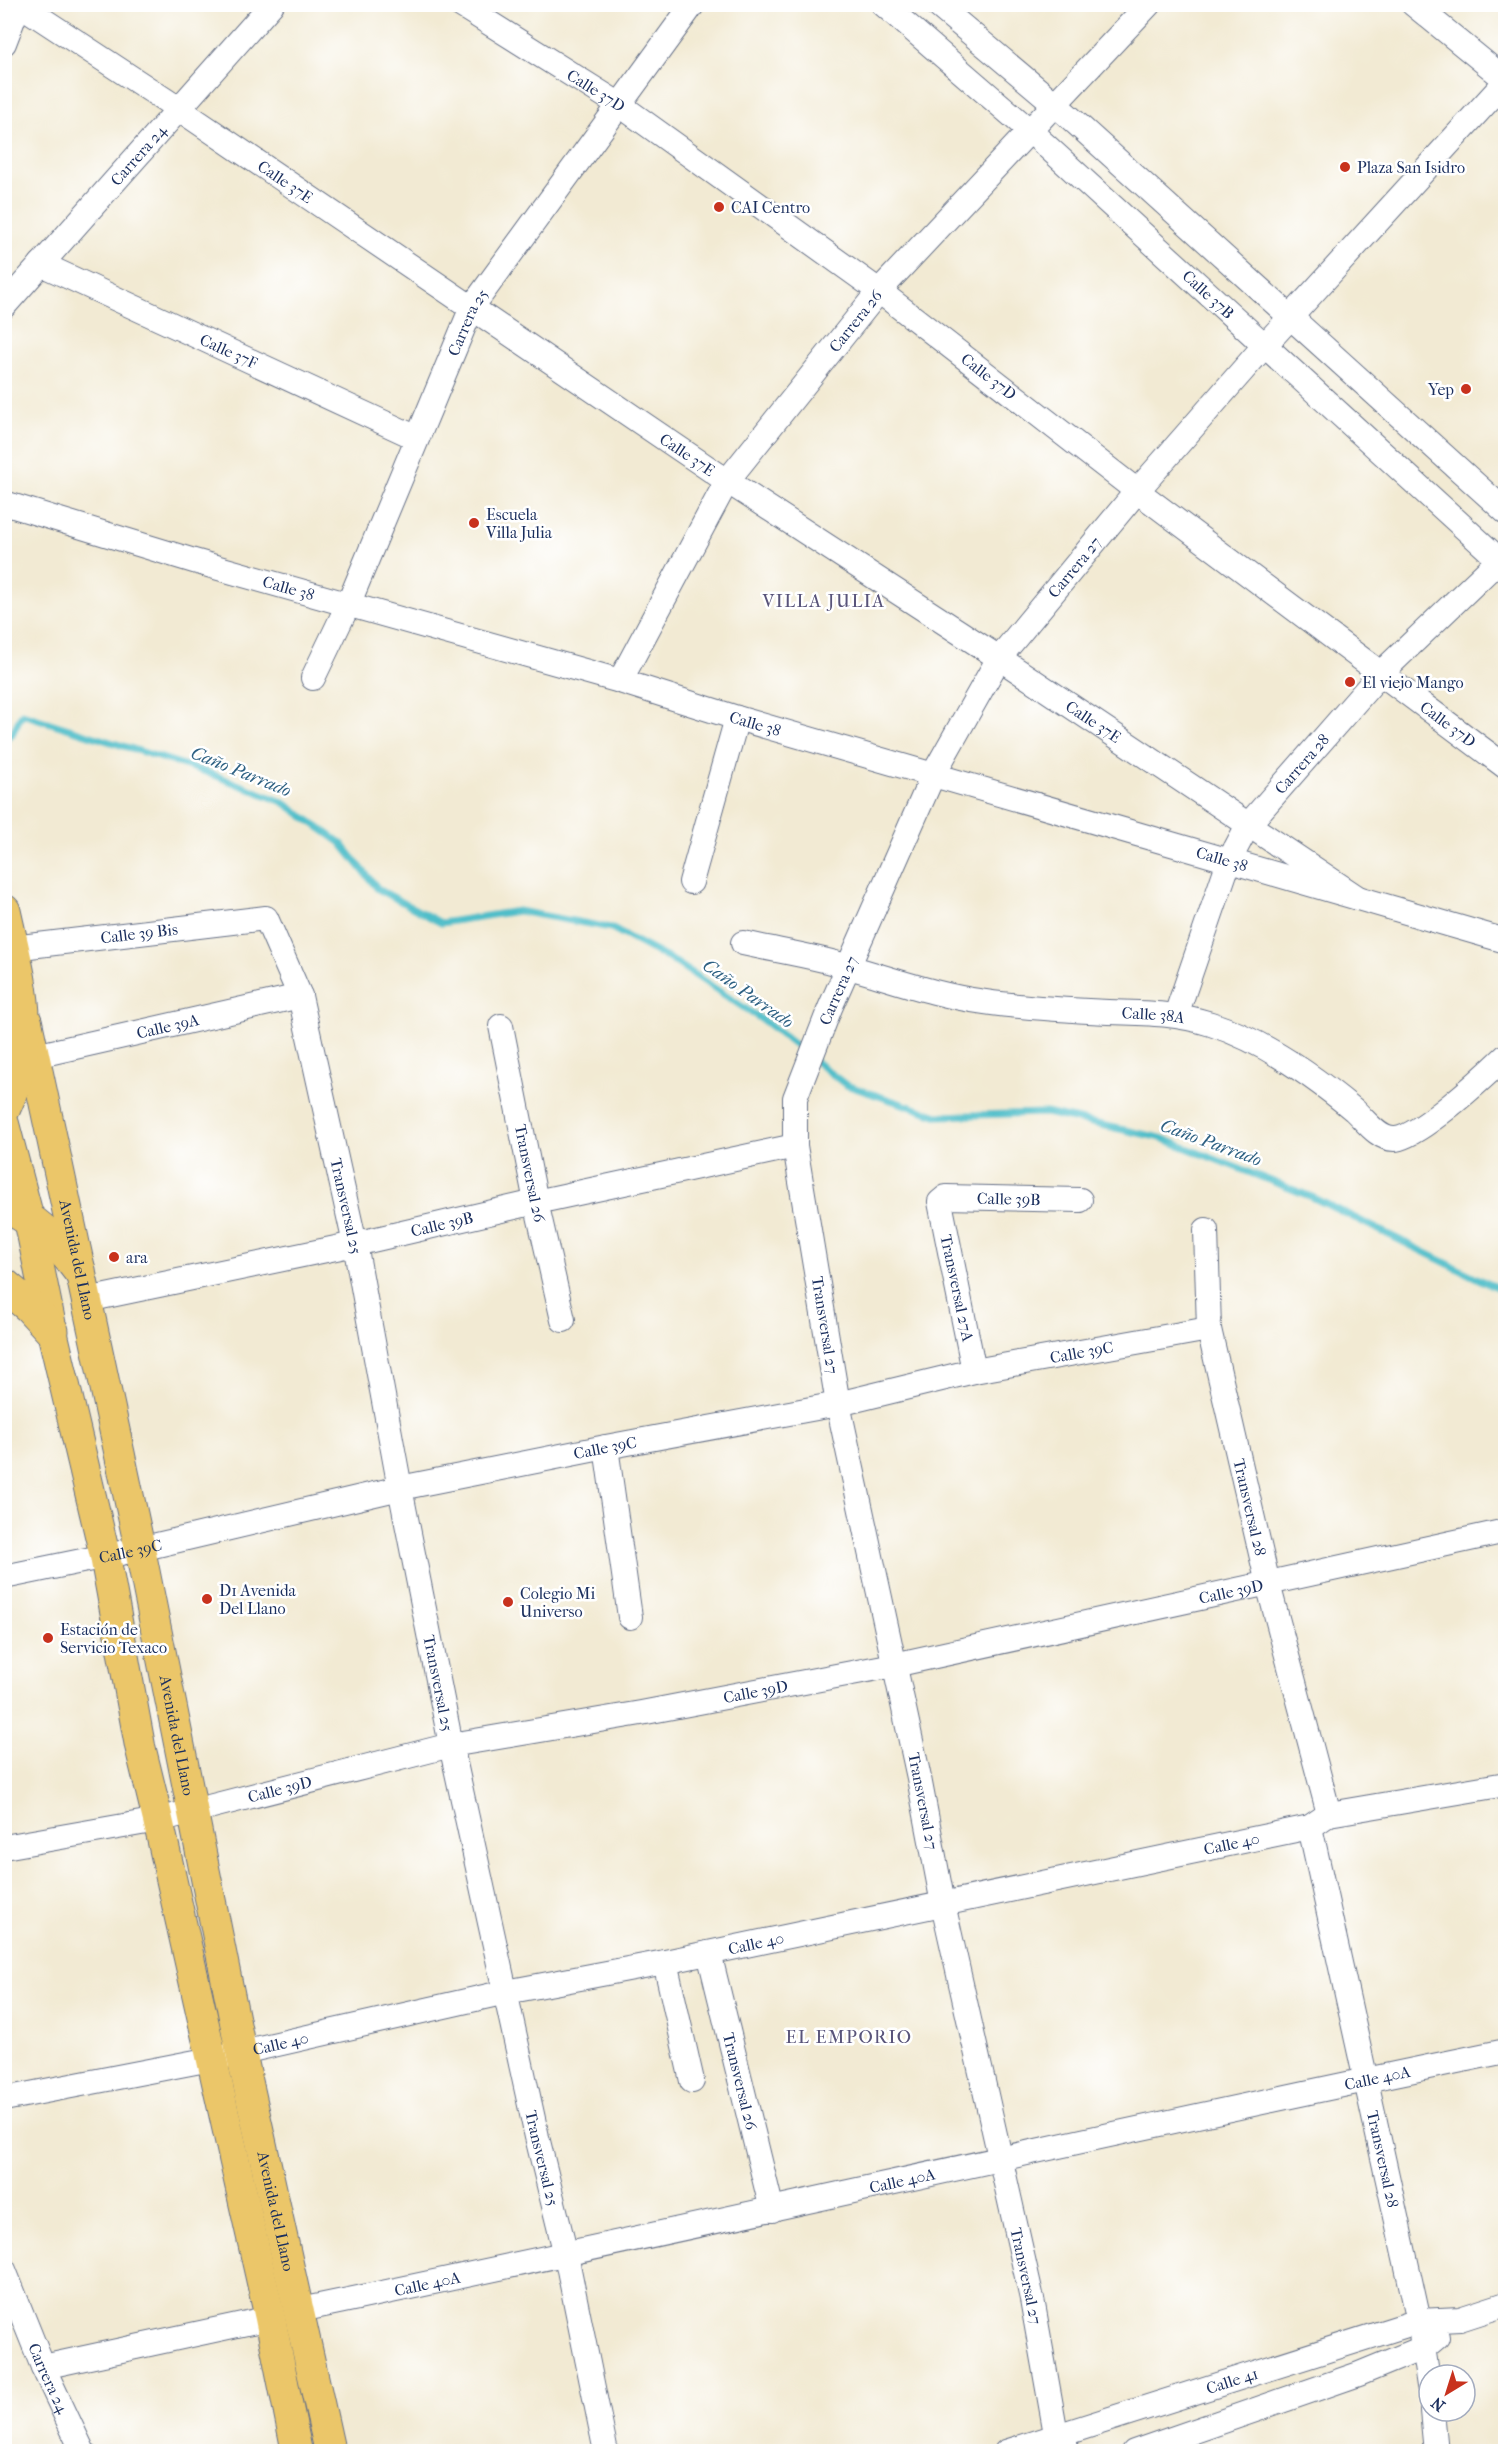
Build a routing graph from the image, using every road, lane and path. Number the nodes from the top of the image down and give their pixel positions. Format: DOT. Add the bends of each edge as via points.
graph roads {
  1 [pos="19,4"];
  2 [pos="272,4"];
  3 [pos="459,4"];
  4 [pos="693,4"];
  5 [pos="883,4"];
  6 [pos="891,4"];
  7 [pos="936,4"];
  8 [pos="1149,4"];
  9 [pos="1413,4"];
  10 [pos="909,26"];
  11 [pos="4,43"];
  12 [pos="1506,80"];
  13 [pos="1055,104"];
  14 [pos="620,105"];
  15 [pos="179,109"];
  16 [pos="1030,131"];
  17 [pos="41,264"];
  18 [pos="879,291"];
  19 [pos="4,306"];
  20 [pos="472,306"];
  21 [pos="1292,316"];
  22 [pos="1265,345"];
  23 [pos="417,438"];
  24 [pos="727,481"];
  25 [pos="1137,491"];
  26 [pos="4,503"];
  27 [pos="1506,512"];
  28 [pos="1502,563"];
  29 [pos="348,605"];
  30 [pos="999,658"];
  31 [pos="1380,674"];
  32 [pos="313,678"];
  33 [pos="620,681"];
  34 [pos="737,718"];
  35 [pos="1506,767"];
  36 [pos="933,775"];
  37 [pos="1248,825"];
  38 [pos="1229,861"];
  39 [pos="691,882"];
  40 [pos="1358,898"];
  41 [pos="4,912"];
  42 [pos="266,918"];
  43 [pos="1506,941"];
  44 [pos="743,944"];
  45 [pos="12,946"];
  46 [pos="848,966"];
  47 [pos="300,996"];
  48 [pos="24,1008"];
  49 [pos="1176,1015"];
  50 [pos="501,1026"];
  51 [pos="35,1056"];
  52 [pos="1506,1056"];
  53 [pos="4,1108"];
  54 [pos="4,1124"];
  55 [pos="795,1146"];
  56 [pos="1080,1200"];
  57 [pos="536,1202"];
  58 [pos="939,1204"];
  59 [pos="17,1212"];
  60 [pos="1206,1230"];
  61 [pos="355,1245"];
  62 [pos="4,1285"];
  63 [pos="83,1285"];
  64 [pos="563,1320"];
  65 [pos="1209,1329"];
  66 [pos="52,1331"];
  67 [pos="974,1371"];
  68 [pos="838,1404"];
  69 [pos="606,1447"];
  70 [pos="400,1488"];
  71 [pos="1506,1531"];
  72 [pos="140,1549"];
  73 [pos="105,1556"];
  74 [pos="4,1577"];
  75 [pos="1268,1584"];
  76 [pos="630,1617"];
  77 [pos="894,1665"];
  78 [pos="451,1745"];
  79 [pos="1506,1784"];
  80 [pos="192,1810"];
  81 [pos="158,1820"];
  82 [pos="1320,1820"];
  83 [pos="4,1847"];
  84 [pos="943,1904"];
  85 [pos="709,1953"];
  86 [pos="665,1962"];
  87 [pos="507,1992"];
  88 [pos="1506,2051"];
  89 [pos="241,2052"];
  90 [pos="211,2059"];
  91 [pos="1366,2079"];
  92 [pos="692,2081"];
  93 [pos="4,2099"];
  94 [pos="1000,2158"];
  95 [pos="772,2210"];
  96 [pos="566,2255"];
  97 [pos="4,2270"];
  98 [pos="1506,2304"];
  99 [pos="300,2310"];
  100 [pos="270,2318"];
  101 [pos="1460,2319"];
  102 [pos="1419,2321"];
  103 [pos="1425,2347"];
  104 [pos="1427,2363"];
  105 [pos="43,2367"];
  106 [pos="1433,2423"];
  107 [pos="1062,2443"];
  108 [pos="83,2451"];
  109 [pos="297,2451"];
  110 [pos="330,2451"];
  111 [pos="606,2451"];
  112 [pos="1006,2451"];
  113 [pos="1134,2451"];
  114 [pos="1436,2451"];
  1 -- 11 [label="street"];
  1 -- 15 [label="street, Calle 37E"];
  2 -- 15 [label="street, Carrera 24"];
  3 -- 14 [label="street, Calle 37D"];
  4 -- 14 [label="street, Carrera 25"];
  5 -- 10 [label="street, Calle 37B"];
  6 -- 10 [label="street, Calle 37B"];
  7 -- 13 [label="street"];
  8 -- 13 [label="street, Carrera 26"];
  9 -- 12 [label="street"];
  10 -- 16 [label="street, Calle 37B"];
  12 -- 21 [label="street, Carrera 27"];
  13 -- 16 [label="street, Carrera 26"];
  13 -- 21 [label="street"];
  14 -- 18 [label="street, Calle 37D"];
  14 -- 20 [label="street, Carrera 25"];
  15 -- 17 [label="street, Carrera 24"];
  15 -- 20 [label="street, Calle 37E"];
  16 -- 18 [label="street, Carrera 26"];
  16 -- 22 [label="street, Calle 37B"];
  17 -- 19 [label="street, Carrera 24"];
  17 -- 23 [label="street, Calle 37F"];
  18 -- 24 [label="street, Carrera 26"];
  18 -- 25 [label="street, Calle 37D"];
  20 -- 23 [label="street, Carrera 25"];
  20 -- 24 [label="street, Calle 37E"];
  21 -- 22 [label="street, Carrera 27"];
  21 -- 27 [label="street"];
  22 -- 25 [label="street, Carrera 27"];
  22 -- 28 [label="street, Calle 37B"];
  23 -- 29 [label="street, Carrera 25"];
  24 -- 30 [label="street, Calle 37E"];
  24 -- 33 [label="street, Carrera 26"];
  25 -- 30 [label="street, Carrera 27"];
  25 -- 31 [label="street, Calle 37D"];
  26 -- 29 [label="street, Calle 38"];
  28 -- 31 [label="street, Carrera 28"];
  29 -- 32 [label="street, Carrera 25"];
  29 -- 33 [label="street, Calle 38"];
  30 -- 36 [label="street, Carrera 27"];
  30 -- 37 [label="street, Calle 37E"];
  31 -- 35 [label="street, Calle 37D"];
  31 -- 37 [label="street, Carrera 28"];
  33 -- 34 [label="street, Calle 38"];
  34 -- 36 [label="street, Calle 38"];
  34 -- 39 [label="street"];
  36 -- 38 [label="street, Calle 38"];
  36 -- 46 [label="street, Carrera 27"];
  37 -- 38 [label="street, Carrera 28"];
  37 -- 40 [label="street, Calle 37E"];
  38 -- 40 [label="street, Calle 38"];
  38 -- 49 [label="street, Carrera 28"];
  40 -- 43 [label="street, Calle 38"];
  41 -- 45 [label="highway, Avenida del Llano"];
  42 -- 45 [label="street, Calle 39 Bis"];
  42 -- 47 [label="street, Transversal 25"];
  44 -- 46 [label="street, Calle 38A"];
  45 -- 48 [label="highway, Avenida del Llano"];
  46 -- 49 [label="street, Calle 38A" via="898,983 982,1002"];
  46 -- 55 [label="street, Carrera 27" via="795,1098"];
  47 -- 51 [label="street, Calle 39A"];
  47 -- 61 [label="street, Transversal 25"];
  48 -- 51 [label="main road, Avenida del Llano"];
  48 -- 53 [label="highway" via="21,1062"];
  49 -- 52 [label="street, Calle 38A" via="1240,1035 1270,1051 1328,1089 1380,1134 1396,1139 1407,1137"];
  50 -- 57 [label="street, Transversal 26"];
  51 -- 63 [label="main road, Avenida del Llano"];
  54 -- 59 [label="main road, Avenida del Llano"];
  55 -- 57 [label="street, Calle 39B"];
  55 -- 68 [label="street, Transversal 27"];
  56 -- 58 [label="street, Calle 39B" via="946,1197"];
  57 -- 61 [label="street, Calle 39B"];
  57 -- 64 [label="street, Transversal 26"];
  58 -- 67 [label="street, Transversal 27A"];
  59 -- 63 [label="highway" via="64,1251"];
  59 -- 66 [label="main road, Avenida del Llano"];
  60 -- 65 [label="street, Transversal 28"];
  61 -- 63 [label="street, Calle 39B"];
  61 -- 70 [label="street, Transversal 25"];
  62 -- 66 [label="highway"];
  63 -- 72 [label="main road, Avenida del Llano"];
  65 -- 67 [label="street, Calle 39C"];
  65 -- 75 [label="street, Transversal 28"];
  66 -- 73 [label="main road, Avenida del Llano"];
  67 -- 68 [label="street, Calle 39C"];
  68 -- 69 [label="street, Calle 39C"];
  68 -- 77 [label="street, Transversal 27"];
  69 -- 70 [label="street, Calle 39C"];
  69 -- 76 [label="street"];
  70 -- 72 [label="street, Calle 39C"];
  70 -- 78 [label="street, Transversal 25"];
  71 -- 75 [label="street, Calle 39D"];
  72 -- 73 [label="street, Calle 39C"];
  72 -- 80 [label="main road, Avenida del Llano"];
  73 -- 74 [label="street, Calle 39C"];
  73 -- 81 [label="main road, Avenida del Llano" via="140,1746"];
  75 -- 77 [label="street, Calle 39D"];
  75 -- 82 [label="street, Transversal 28"];
  77 -- 78 [label="street, Calle 39D"];
  77 -- 84 [label="street, Transversal 27"];
  78 -- 80 [label="street, Calle 39D"];
  78 -- 87 [label="street, Transversal 25"];
  79 -- 82 [label="street, Calle 40"];
  80 -- 81 [label="street, Calle 39D"];
  80 -- 89 [label="main road, Avenida del Llano"];
  81 -- 83 [label="street, Calle 39D"];
  81 -- 90 [label="main road, Avenida del Llano"];
  82 -- 84 [label="street, Calle 40"];
  82 -- 91 [label="street, Transversal 28"];
  84 -- 85 [label="street, Calle 40"];
  84 -- 94 [label="street, Transversal 27"];
  85 -- 86 [label="street, Calle 40"];
  85 -- 95 [label="street, Transversal 26"];
  86 -- 87 [label="street, Calle 40"];
  86 -- 92 [label="street"];
  87 -- 89 [label="street, Calle 40"];
  87 -- 96 [label="street, Transversal 25"];
  88 -- 91 [label="street, Calle 40A"];
  89 -- 90 [label="street, Calle 40"];
  89 -- 99 [label="main road, Avenida del Llano"];
  90 -- 93 [label="street, Calle 40"];
  90 -- 100 [label="main road, Avenida del Llano"];
  91 -- 94 [label="street, Calle 40A"];
  91 -- 102 [label="street, Transversal 28"];
  94 -- 95 [label="street, Calle 40A"];
  94 -- 107 [label="street, Transversal 27"];
  95 -- 96 [label="street, Calle 40A"];
  96 -- 99 [label="street, Calle 40A"];
  96 -- 111 [label="street, Transversal 25"];
  97 -- 105 [label="street, Carrera 24"];
  98 -- 101 [label="street, Calle 41"];
  99 -- 110 [label="main road, Avenida del Llano"];
  100 -- 105 [label="street"];
  100 -- 109 [label="main road, Avenida del Llano"];
  101 -- 102 [label="street, Calle 41"];
  101 -- 103 [label="street, Calle 41"];
  102 -- 103 [label="street, Transversal 28"];
  102 -- 107 [label="street, Calle 41"];
  103 -- 104 [label="street, Transversal 28"];
  103 -- 113 [label="street, Calle 41" via="1359,2374"];
  105 -- 108 [label="street, Carrera 24"];
  106 -- 114 [label="street"];
  107 -- 112 [label="street, Calle 41"];
}
